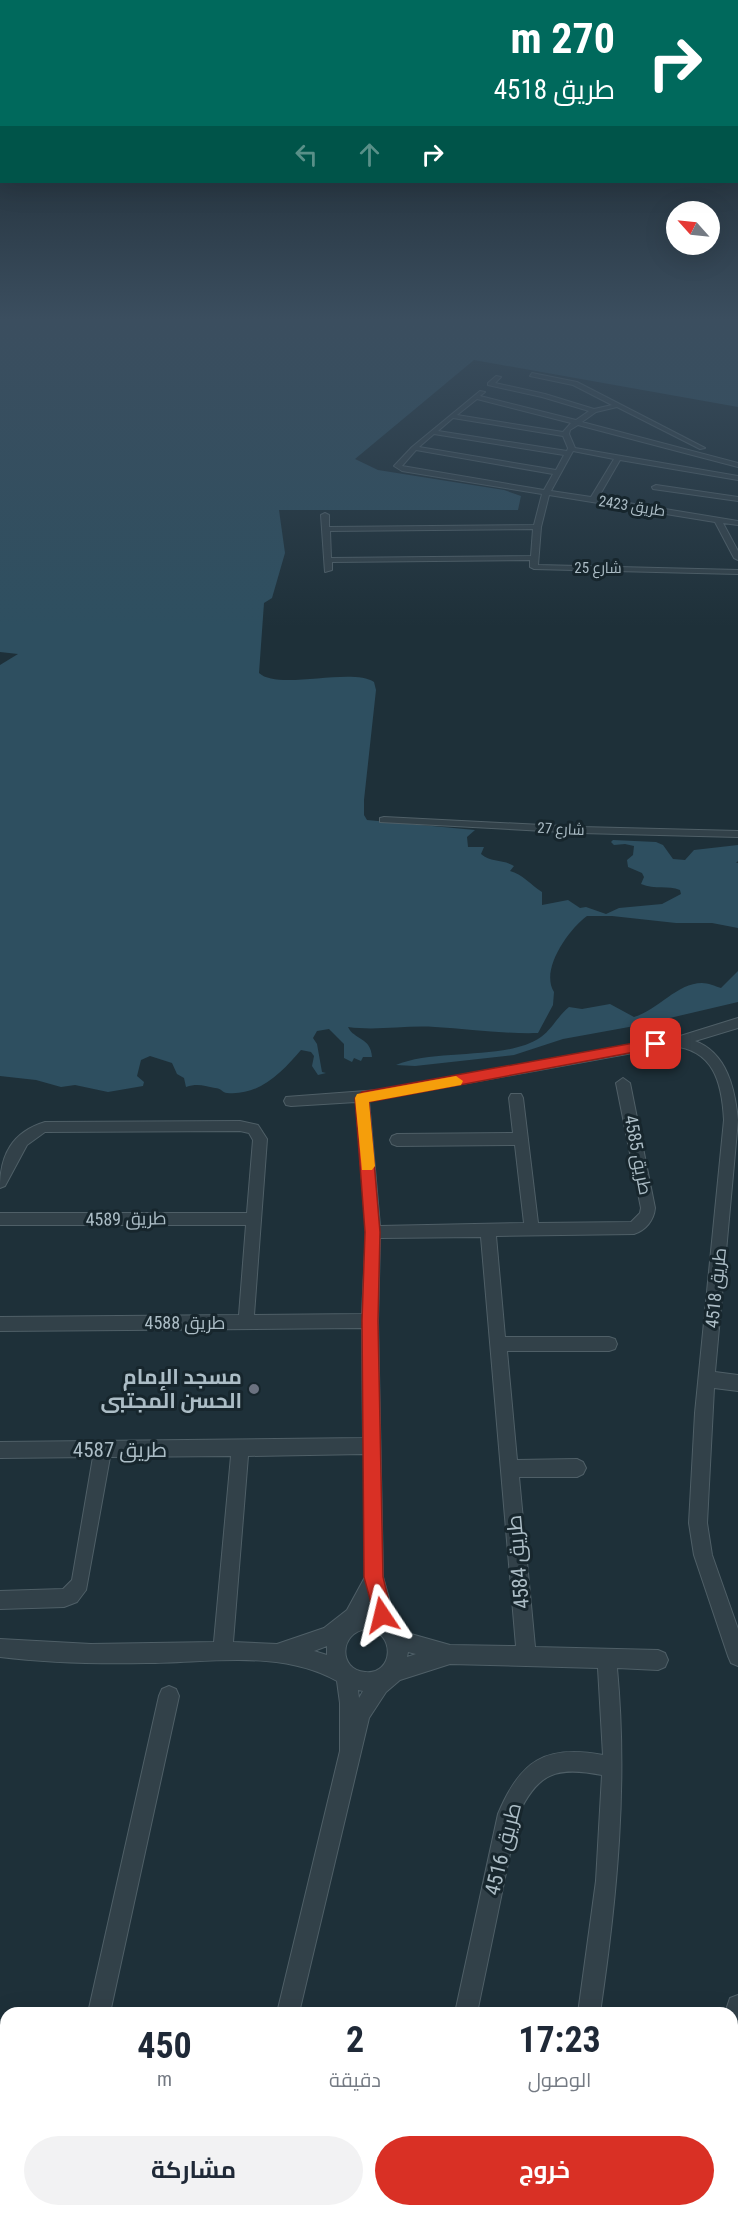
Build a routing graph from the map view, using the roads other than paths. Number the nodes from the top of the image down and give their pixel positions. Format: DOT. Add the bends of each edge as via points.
graph roads {
  1 [pos="447,420"];
  2 [pos="480,420"];
  3 [pos="569,420"];
  4 [pos="578,420"];
  5 [pos="651,421"];
  6 [pos="575,422"];
  7 [pos="433,432"];
  8 [pos="619,433"];
  9 [pos="566,434"];
  10 [pos="414,448"];
  11 [pos="570,452"];
  12 [pos="618,458"];
  13 [pos="725,460"];
  14 [pos="738,465"];
  15 [pos="667,467"];
  16 [pos="559,472"];
  17 [pos="738,478"];
  18 [pos="546,493"];
  19 [pos="650,498"];
  20 [pos="738,499"];
  21 [pos="593,500"];
  22 [pos="325,516"];
  23 [pos="718,520"];
  24 [pos="738,523"];
  25 [pos="537,527"];
  26 [pos="326,529"];
  27 [pos="534,558"];
  28 [pos="738,558"];
  29 [pos="328,560"];
  30 [pos="328,570"];
  31 [pos="738,572"];
  32 [pos="384,820"];
  33 [pos="738,834"];
  34 [pos="738,1023"];
  35 [pos="680,1041"];
  36 [pos="623,1083"];
  37 [pos="362,1098"];
  38 [pos="516,1098"];
  39 [pos="291,1101"];
  40 [pos="521,1139"];
  41 [pos="397,1140"];
  42 [pos="0,1182"];
  43 [pos="0,1219"];
  44 [pos="253,1219"];
  45 [pos="488,1230"];
  46 [pos="532,1230"];
  47 [pos="373,1232"];
  48 [pos="370,1321"];
  49 [pos="246,1323"];
  50 [pos="0,1324"];
  51 [pos="499,1344"];
  52 [pos="609,1344"];
  53 [pos="707,1379"];
  54 [pos="738,1383"];
  55 [pos="373,1446"];
  56 [pos="0,1450"];
  57 [pos="103,1450"];
  58 [pos="240,1450"];
  59 [pos="509,1468"];
  60 [pos="577,1468"];
  61 [pos="374,1577"];
  62 [pos="0,1600"];
  63 [pos="387,1626"];
  64 [pos="345,1628"];
  65 [pos="0,1648"];
  66 [pos="223,1652"];
  67 [pos="278,1653"];
  68 [pos="450,1654"];
  69 [pos="526,1656"];
  70 [pos="738,1656"];
  71 [pos="607,1659"];
  72 [pos="658,1660"];
  73 [pos="346,1675"];
  74 [pos="381,1679"];
  75 [pos="169,1696"];
  76 [pos="349,1748"];
  77 [pos="613,1767"];
  78 [pos="100,2007"];
  79 [pos="289,2007"];
  80 [pos="467,2007"];
  81 [pos="590,2007"];
  1 -- 7 [label="street"];
  2 -- 9 [label="street"];
  3 -- 6 [label="street"];
  4 -- 6 [label="street"];
  5 -- 8 [label="street"];
  5 -- 13 [label="street"];
  6 -- 8 [label="street"];
  6 -- 9 [label="street"];
  7 -- 10 [label="street"];
  7 -- 11 [label="street"];
  8 -- 13 [label="street"];
  9 -- 11 [label="street" via="572,443"];
  10 -- 16 [label="street"];
  10 -- 18 [label="street, طريق 2423" via="398,464 399,468"];
  11 -- 12 [label="street"];
  11 -- 16 [label="street"];
  12 -- 15 [label="street"];
  12 -- 21 [label="street"];
  13 -- 14 [label="street"];
  15 -- 17 [label="street"];
  15 -- 19 [label="street"];
  16 -- 18 [label="street"];
  18 -- 21 [label="street, طريق 2423"];
  18 -- 25 [label="street"];
  19 -- 20 [label="street"];
  19 -- 21 [label="street, طريق 2423"];
  19 -- 23 [label="street, طريق 2423"];
  22 -- 26 [label="street"];
  23 -- 24 [label="street, طريق 2423"];
  23 -- 28 [label="street"];
  25 -- 26 [label="street"];
  25 -- 27 [label="street"];
  26 -- 29 [label="street"];
  27 -- 29 [label="street"];
  27 -- 31 [label="street, شارع 25" via="533,566 539,569 615,567"];
  29 -- 30 [label="street"];
  32 -- 33 [label="street, شارع 27"];
  34 -- 35 [label="street"];
  35 -- 37 [label="street"];
  35 -- 53 [label="street, طريق 4518" via="700,1047 714,1060 730,1098 730,1140"];
  36 -- 46 [label="street, طريق 4585" via="647,1216 627,1230"];
  37 -- 39 [label="street"];
  37 -- 47 [label="street"];
  38 -- 40 [label="street"];
  40 -- 41 [label="street"];
  40 -- 46 [label="street"];
  42 -- 44 [label="street" via="24,1138 45,1127 248,1126 260,1139"];
  43 -- 44 [label="street, طريق 4589"];
  44 -- 49 [label="street"];
  45 -- 46 [label="street, طريق 4585"];
  45 -- 47 [label="street, طريق 4585"];
  45 -- 51 [label="street, طريق 4584"];
  47 -- 48 [label="street"];
  48 -- 49 [label="street, طريق 4588"];
  48 -- 55 [label="street"];
  49 -- 50 [label="street, طريق 4588"];
  51 -- 52 [label="street"];
  51 -- 59 [label="street, طريق 4584"];
  53 -- 54 [label="street"];
  53 -- 70 [label="street, طريق 4518" via="698,1523 703,1555"];
  55 -- 58 [label="street, طريق 4587"];
  55 -- 61 [label="street"];
  56 -- 57 [label="street, طريق 4587"];
  57 -- 58 [label="street, طريق 4587"];
  57 -- 62 [label="street" via="80,1584 64,1598"];
  58 -- 66 [label="street"];
  59 -- 60 [label="street"];
  59 -- 69 [label="street, طريق 4584"];
  61 -- 63 [label="street"];
  61 -- 64 [label="street" via="363,1603"];
  63 -- 64 [label="street" via="379,1620 361,1618"];
  63 -- 68 [label="street" via="406,1642"];
  63 -- 74 [label="street" via="393,1634 396,1654 394,1664"];
  64 -- 67 [label="street"];
  64 -- 73 [label="street" via="337,1657"];
  65 -- 66 [label="street" via="78,1653"];
  66 -- 67 [label="street"];
  67 -- 73 [label="street" via="320,1661"];
  68 -- 69 [label="street"];
  68 -- 74 [label="street"];
  69 -- 71 [label="street"];
  71 -- 72 [label="street"];
  71 -- 77 [label="street"];
  73 -- 74 [label="street" via="363,1683"];
  73 -- 76 [label="street"];
  74 -- 76 [label="street" via="357,1722"];
  75 -- 78 [label="street"];
  76 -- 79 [label="street"];
  77 -- 80 [label="street, طريق 4516" via="577,1760 556,1762 526,1778 516,1794 508,1814"];
  77 -- 81 [label="street" via="611,1847"];
}
